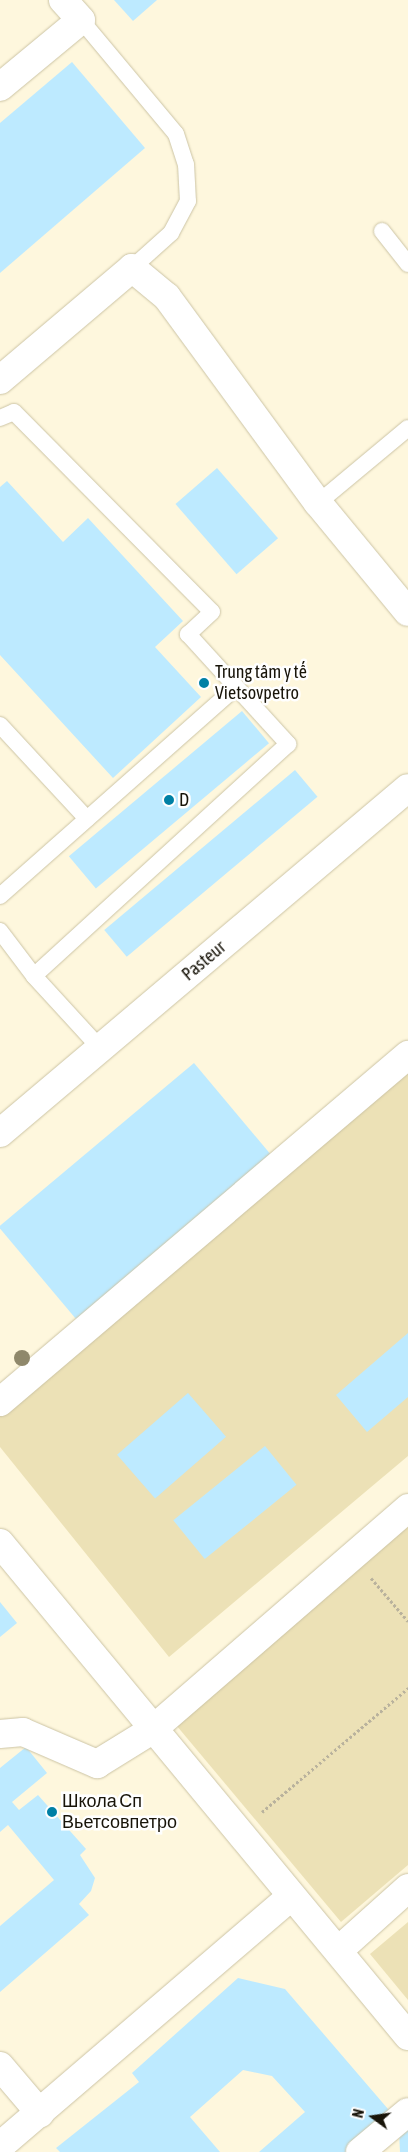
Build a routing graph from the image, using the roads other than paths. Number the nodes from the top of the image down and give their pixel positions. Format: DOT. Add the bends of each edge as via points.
graph roads {
  1 [pos="72,10"];
  2 [pos="0,87"];
  3 [pos="382,231"];
  4 [pos="408,264"];
  5 [pos="132,268"];
  6 [pos="0,380"];
  7 [pos="0,418"];
  8 [pos="408,428"];
  9 [pos="318,503"];
  10 [pos="408,612"];
  11 [pos="236,687"];
  12 [pos="0,724"];
  13 [pos="408,788"];
  14 [pos="87,819"];
  15 [pos="0,896"];
  16 [pos="0,931"];
  17 [pos="34,976"];
  18 [pos="100,1048"];
  19 [pos="408,1055"];
  20 [pos="4,1121"];
  21 [pos="0,1402"];
  22 [pos="408,1508"];
  23 [pos="0,1543"];
  24 [pos="152,1730"];
  25 [pos="0,1734"];
  26 [pos="408,1888"];
  27 [pos="291,1897"];
  28 [pos="339,1950"];
  29 [pos="408,2036"];
  30 [pos="0,2066"];
  31 [pos="408,2112"];
  32 [pos="40,2113"];
  33 [pos="5,2147"];
  34 [pos="360,2152"];
  1 -- 2 [label="street"];
  1 -- 5 [label="lane" via="176,134 186,164 188,201 171,233"];
  3 -- 4 [label="lane"];
  5 -- 6 [label="street"];
  5 -- 9 [label="street" via="167,297"];
  7 -- 11 [label="lane" via="14,412 212,612 188,634"];
  8 -- 9 [label="lane"];
  9 -- 10 [label="street"];
  11 -- 14 [label="lane"];
  11 -- 17 [label="lane" via="288,744"];
  12 -- 14 [label="lane"];
  13 -- 18 [label="street, Pasteur"];
  14 -- 15 [label="lane"];
  16 -- 17 [label="lane"];
  17 -- 18 [label="lane"];
  18 -- 20 [label="street, Pasteur"];
  19 -- 21 [label="street"];
  22 -- 24 [label="street"];
  23 -- 24 [label="street"];
  24 -- 25 [label="street" via="98,1764 23,1732"];
  24 -- 27 [label="street"];
  26 -- 28 [label="street"];
  27 -- 28 [label="street"];
  27 -- 32 [label="street"];
  28 -- 29 [label="street"];
  30 -- 32 [label="street"];
  31 -- 34 [label="street"];
  32 -- 33 [label="street"];
}
